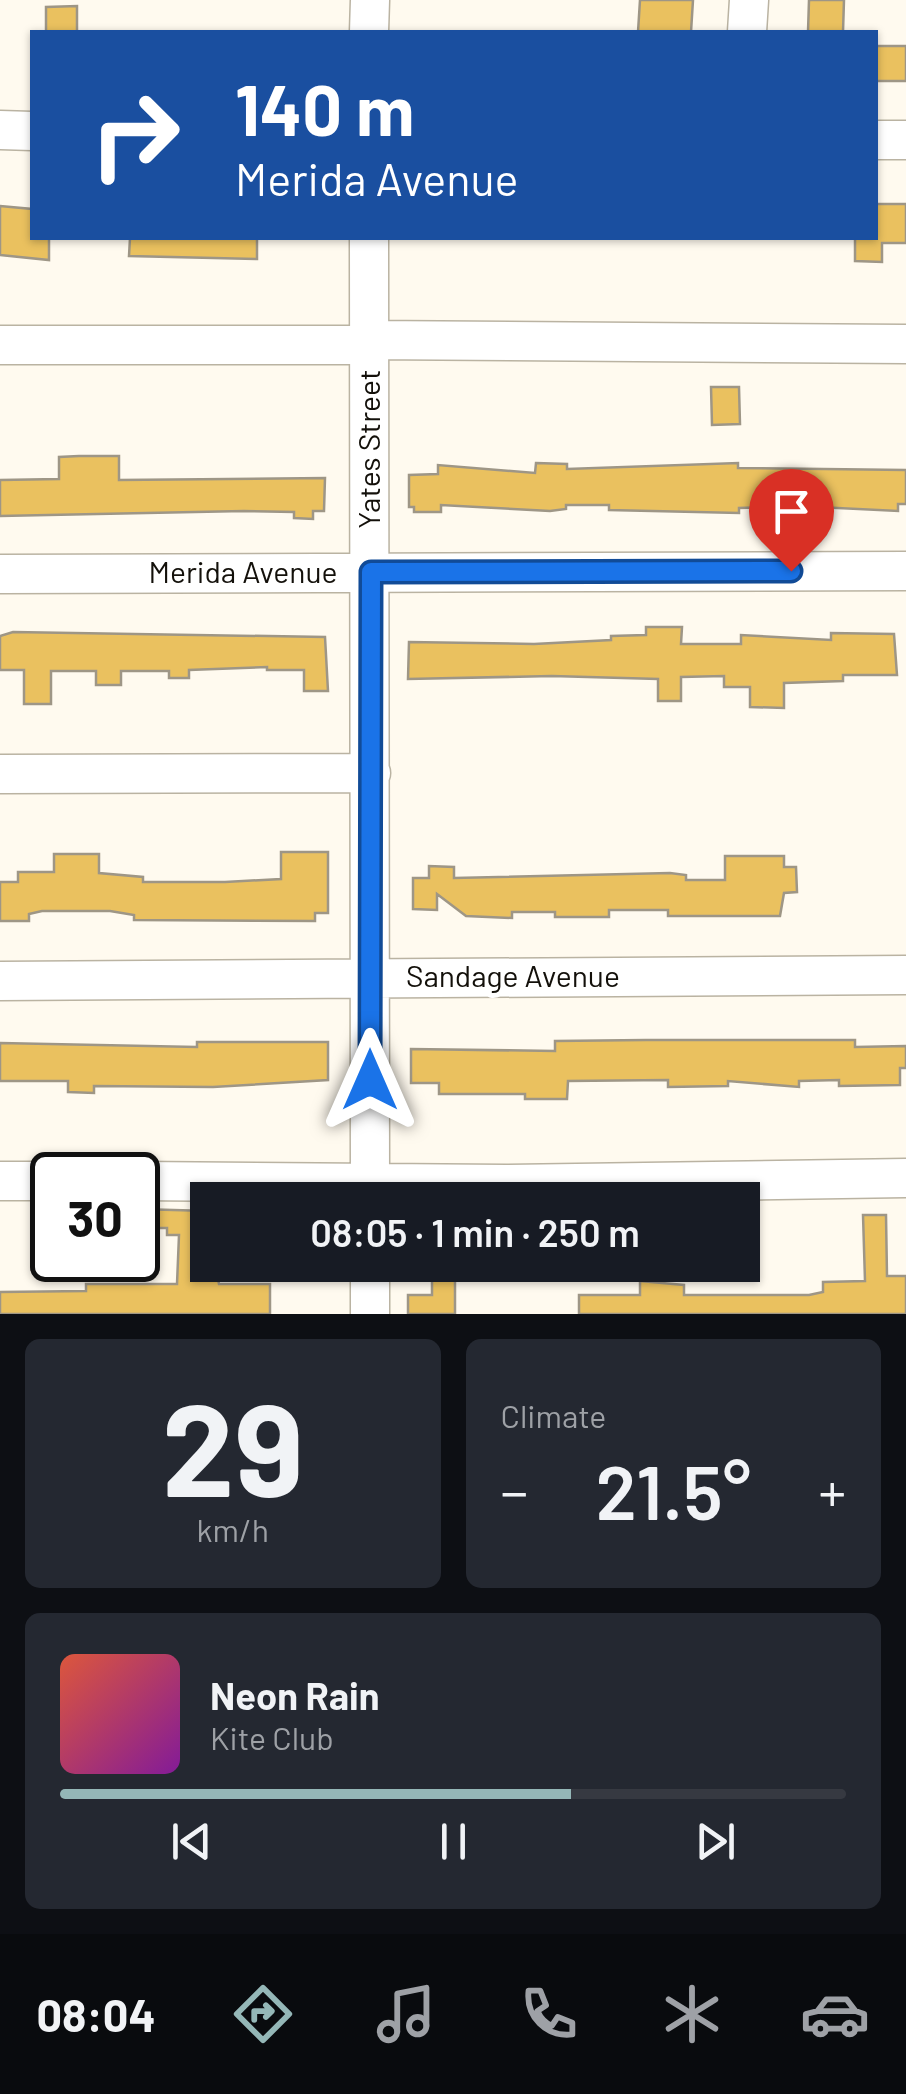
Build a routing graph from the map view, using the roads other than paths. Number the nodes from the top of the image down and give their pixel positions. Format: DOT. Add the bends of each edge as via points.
graph roads {
  1 [pos="370,0"];
  2 [pos="749,0"];
  3 [pos="370,30"];
  4 [pos="748,30"];
  5 [pos="0,130"];
  6 [pos="30,131"];
  7 [pos="878,140"];
  8 [pos="906,140"];
  9 [pos="370,240"];
  10 [pos="370,343"];
  11 [pos="906,344"];
  12 [pos="0,345"];
  13 [pos="906,571"];
  14 [pos="371,572"];
  15 [pos="0,574"];
  16 [pos="371,773"];
  17 [pos="0,774"];
  18 [pos="906,975"];
  19 [pos="370,978"];
  20 [pos="0,981"];
  21 [pos="906,1178"];
  22 [pos="0,1181"];
  23 [pos="30,1181"];
  24 [pos="160,1182"];
  25 [pos="370,1182"];
  26 [pos="741,1182"];
  27 [pos="190,1183"];
  28 [pos="370,1282"];
  29 [pos="370,1314"];
  1 -- 3 [label="street"];
  2 -- 4 [label="street"];
  5 -- 6 [label="street"];
  7 -- 8 [label="street"];
  9 -- 10 [label="street, Yates Street"];
  10 -- 11 [label="street"];
  10 -- 12 [label="street"];
  10 -- 14 [label="street, Yates Street"];
  13 -- 14 [label="street, Merida Avenue"];
  14 -- 15 [label="street, Merida Avenue"];
  14 -- 16 [label="street, Yates Street"];
  16 -- 17 [label="street"];
  16 -- 19 [label="street, Yates Street"];
  18 -- 19 [label="street, Sandage Avenue"];
  19 -- 20 [label="street, Sandage Avenue"];
  19 -- 25 [label="street, Yates Street"];
  21 -- 26 [label="street"];
  22 -- 23 [label="street"];
  24 -- 27 [label="street"];
  28 -- 29 [label="street"];
}
